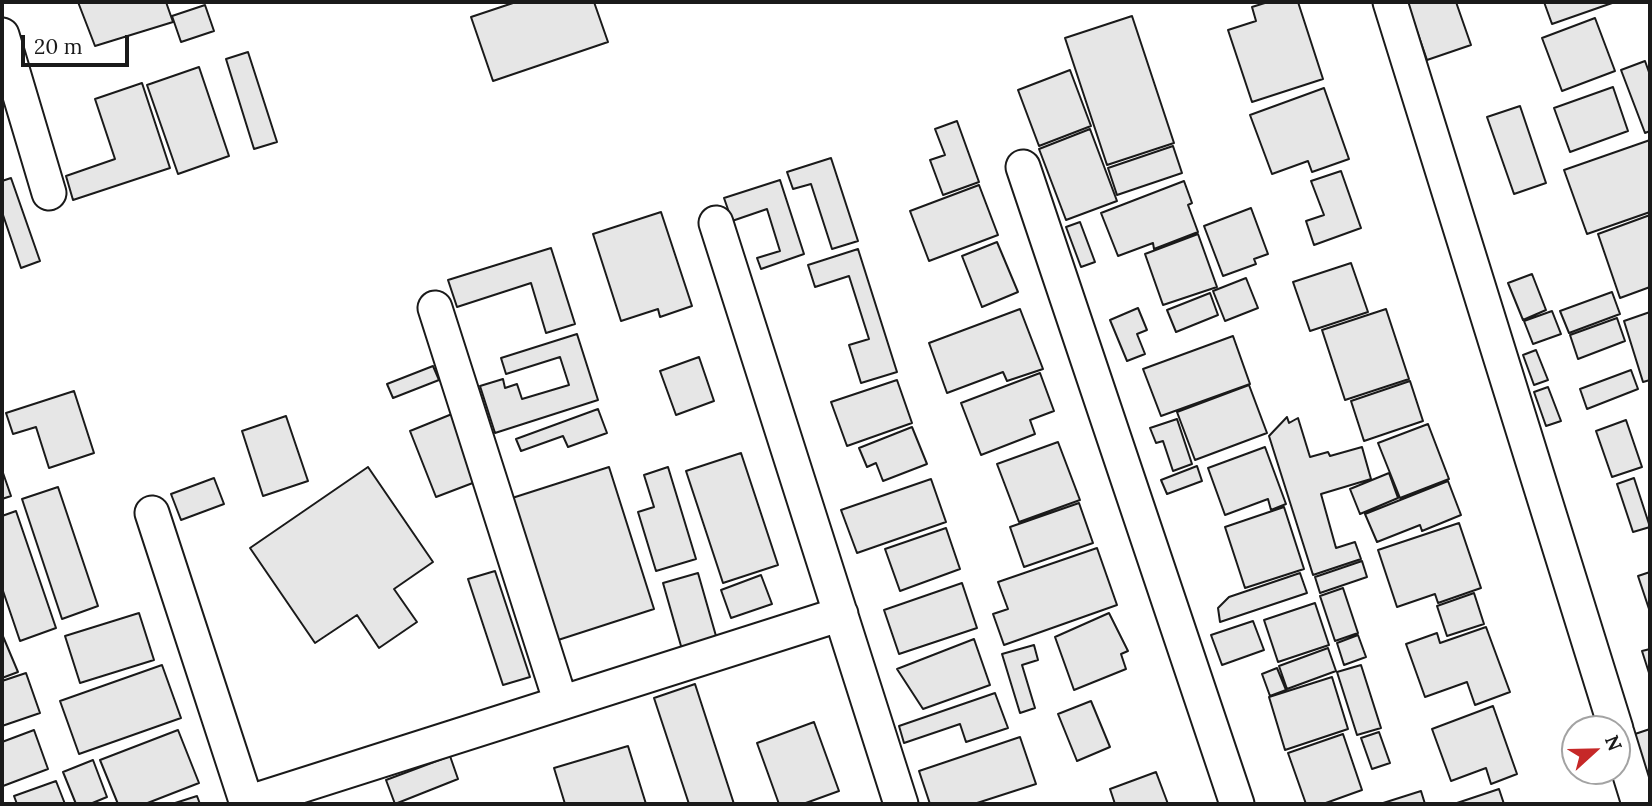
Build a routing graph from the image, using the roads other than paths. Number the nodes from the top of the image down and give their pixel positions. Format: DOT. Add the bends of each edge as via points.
graph roads {
  1 [pos="1390,2"];
  2 [pos="2,35"];
  3 [pos="1023,167"];
  4 [pos="49,193"];
  5 [pos="716,222"];
  6 [pos="435,308"];
  7 [pos="152,513"];
  8 [pos="841,614"];
  9 [pos="561,703"];
  10 [pos="1611,715"];
  11 [pos="1631,779"];
  12 [pos="247,804"];
  13 [pos="901,804"];
  14 [pos="1237,804"];
  15 [pos="1639,804"];
  1 -- 10 [label="street"];
  2 -- 4 [label="street"];
  3 -- 14 [label="street"];
  5 -- 8 [label="street"];
  6 -- 9 [label="street"];
  7 -- 12 [label="street"];
  8 -- 9 [label="street"];
  8 -- 13 [label="street"];
  9 -- 12 [label="street"];
  11 -- 15 [label="street"];
}
